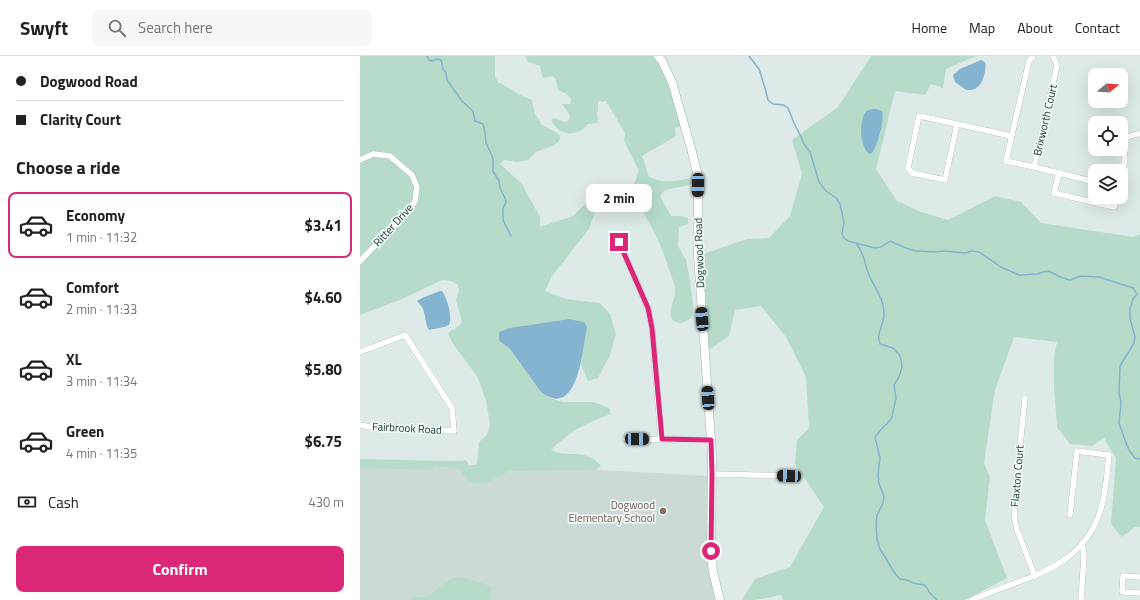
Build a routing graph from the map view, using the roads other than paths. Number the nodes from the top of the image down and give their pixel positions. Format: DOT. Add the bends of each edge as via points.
graph roads {
  1 [pos="658,56"];
  2 [pos="1033,56"];
  3 [pos="1053,56"];
  4 [pos="957,124"];
  5 [pos="1140,133"];
  6 [pos="1012,136"];
  7 [pos="360,160"];
  8 [pos="1124,164"];
  9 [pos="1034,167"];
  10 [pos="1059,173"];
  11 [pos="1088,180"];
  12 [pos="1088,201"];
  13 [pos="1101,204"];
  14 [pos="1115,204"];
  15 [pos="619,242"];
  16 [pos="360,261"];
  17 [pos="360,352"];
  18 [pos="1025,398"];
  19 [pos="360,425"];
  20 [pos="625,439"];
  21 [pos="662,439"];
  22 [pos="711,440"];
  23 [pos="712,474"];
  24 [pos="789,476"];
  25 [pos="1070,515"];
  26 [pos="1082,544"];
  27 [pos="1036,576"];
  28 [pos="1140,577"];
  29 [pos="1140,593"];
  30 [pos="720,600"];
  31 [pos="972,600"];
  32 [pos="1081,600"];
  1 -- 22 [label="street, Dogwood Road" via="672,82 698,176 698,255"];
  2 -- 6 [label="street, Brixworth Court" via="1029,61"];
  3 -- 9 [label="street, Brixworth Court" via="1057,65"];
  4 -- 4 [label="street" via="919,116 908,168 912,173 945,180"];
  4 -- 6 [label="street"];
  5 -- 8 [label="street" via="1124,138"];
  6 -- 9 [label="street, Brixworth Court" via="1006,161"];
  7 -- 16 [label="street, Ritter Drive" via="372,154 390,156 412,175 416,187 415,201 407,213"];
  9 -- 10 [label="street"];
  10 -- 11 [label="street"];
  10 -- 12 [label="street" via="1054,193"];
  13 -- 14 [label="street" via="1114,207"];
  15 -- 21 [label="street" via="648,308"];
  17 -- 19 [label="street, Fairbrook Road" via="405,335 452,408 454,431"];
  18 -- 27 [label="street, Flaxton Court" via="1014,513 1017,530"];
  20 -- 21 [label="street"];
  21 -- 22 [label="street"];
  22 -- 23 [label="street, Dogwood Road"];
  23 -- 24 [label="street"];
  23 -- 30 [label="street, Dogwood Road" via="711,551"];
  25 -- 26 [label="street" via="1077,451 1109,455 1104,498 1096,524"];
  26 -- 27 [label="street" via="1072,555"];
  26 -- 32 [label="street" via="1084,556"];
  27 -- 31 [label="street"];
  28 -- 29 [label="street" via="1123,576 1122,592"];
}
